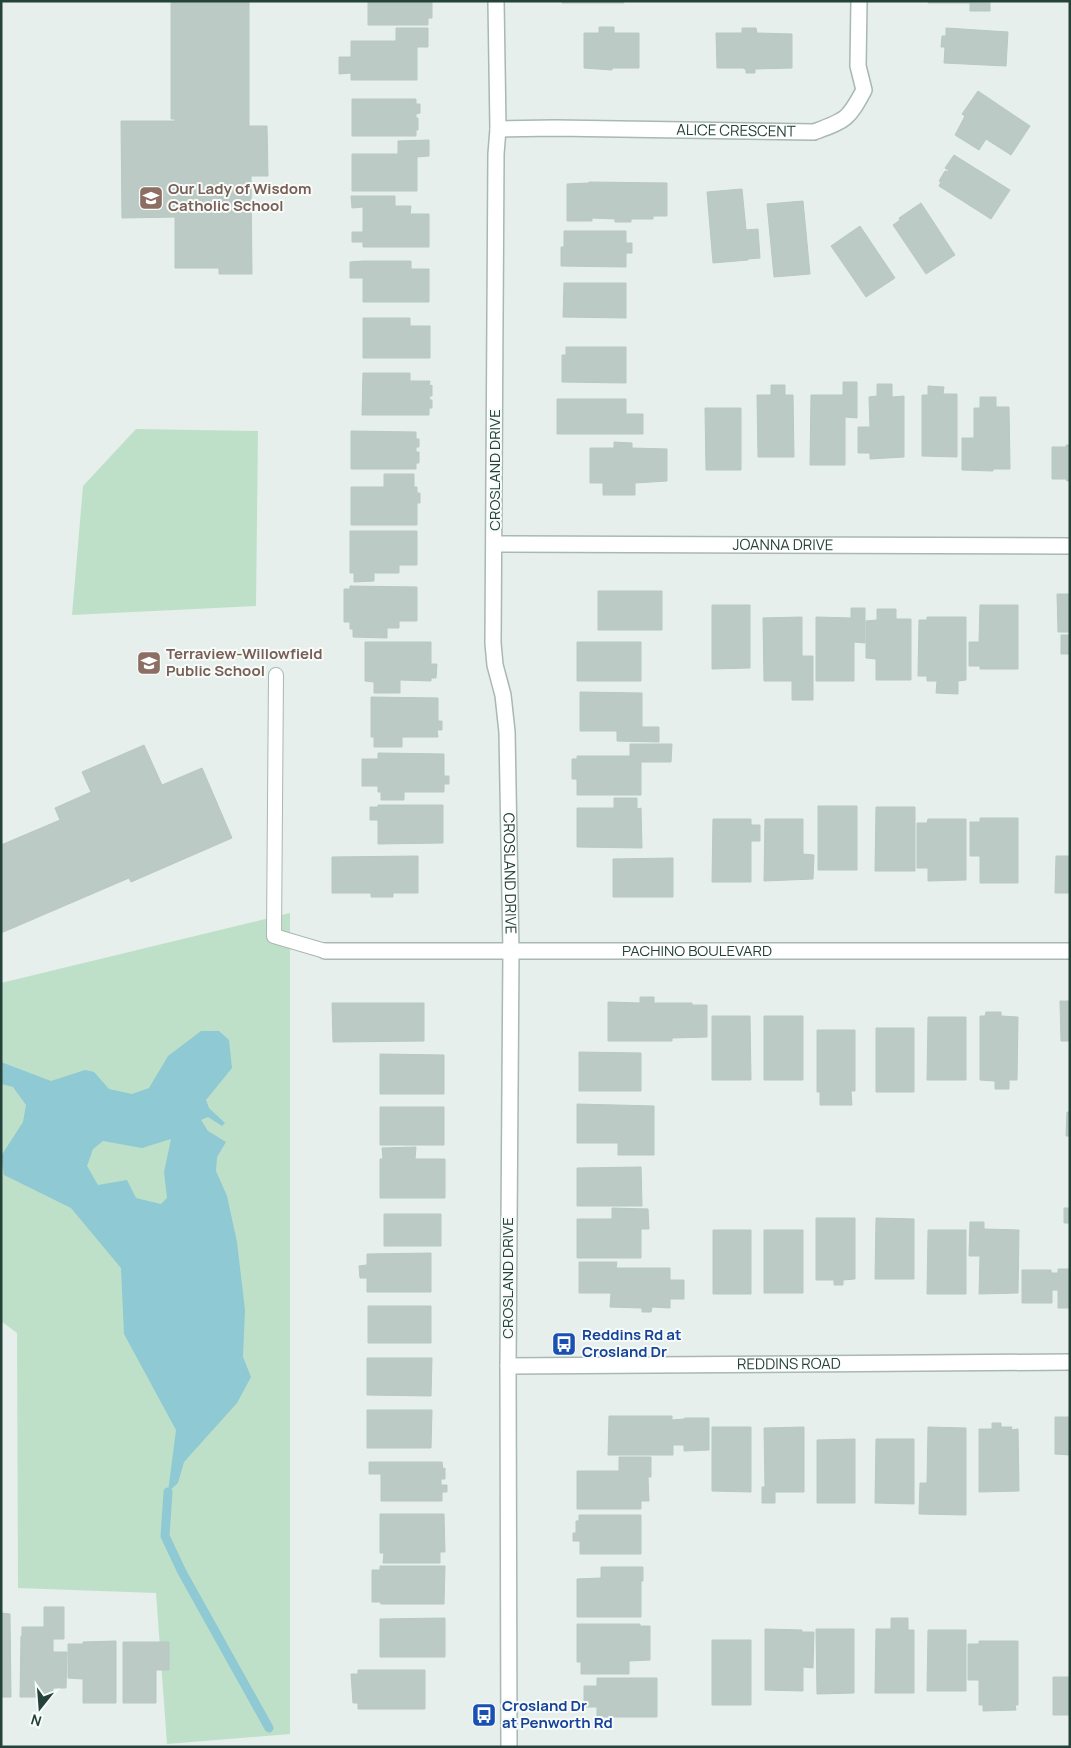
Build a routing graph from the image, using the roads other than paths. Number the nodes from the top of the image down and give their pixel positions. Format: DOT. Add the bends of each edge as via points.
graph roads {
  1 [pos="496,1"];
  2 [pos="859,1"];
  3 [pos="498,129"];
  4 [pos="494,544"];
  5 [pos="1070,546"];
  6 [pos="276,675"];
  7 [pos="325,951"];
  8 [pos="511,951"];
  9 [pos="1070,951"];
  10 [pos="1070,1362"];
  11 [pos="508,1366"];
  12 [pos="508,1747"];
  1 -- 3 [label="street, CROSLAND DRIVE"];
  2 -- 3 [label="street, ALICE CRESCENT" via="858,66 864,90 852,113 839,123 814,132"];
  3 -- 4 [label="street, CROSLAND DRIVE"];
  4 -- 5 [label="street, JOANNA DRIVE"];
  4 -- 8 [label="street, CROSLAND DRIVE" via="493,643 507,732"];
  6 -- 7 [label="lane" via="274,936"];
  7 -- 8 [label="street, PACHINO BOULEVARD"];
  8 -- 9 [label="street, PACHINO BOULEVARD"];
  8 -- 11 [label="street, CROSLAND DRIVE"];
  10 -- 11 [label="street, REDDINS ROAD"];
  11 -- 12 [label="street, CROSLAND DRIVE"];
}
